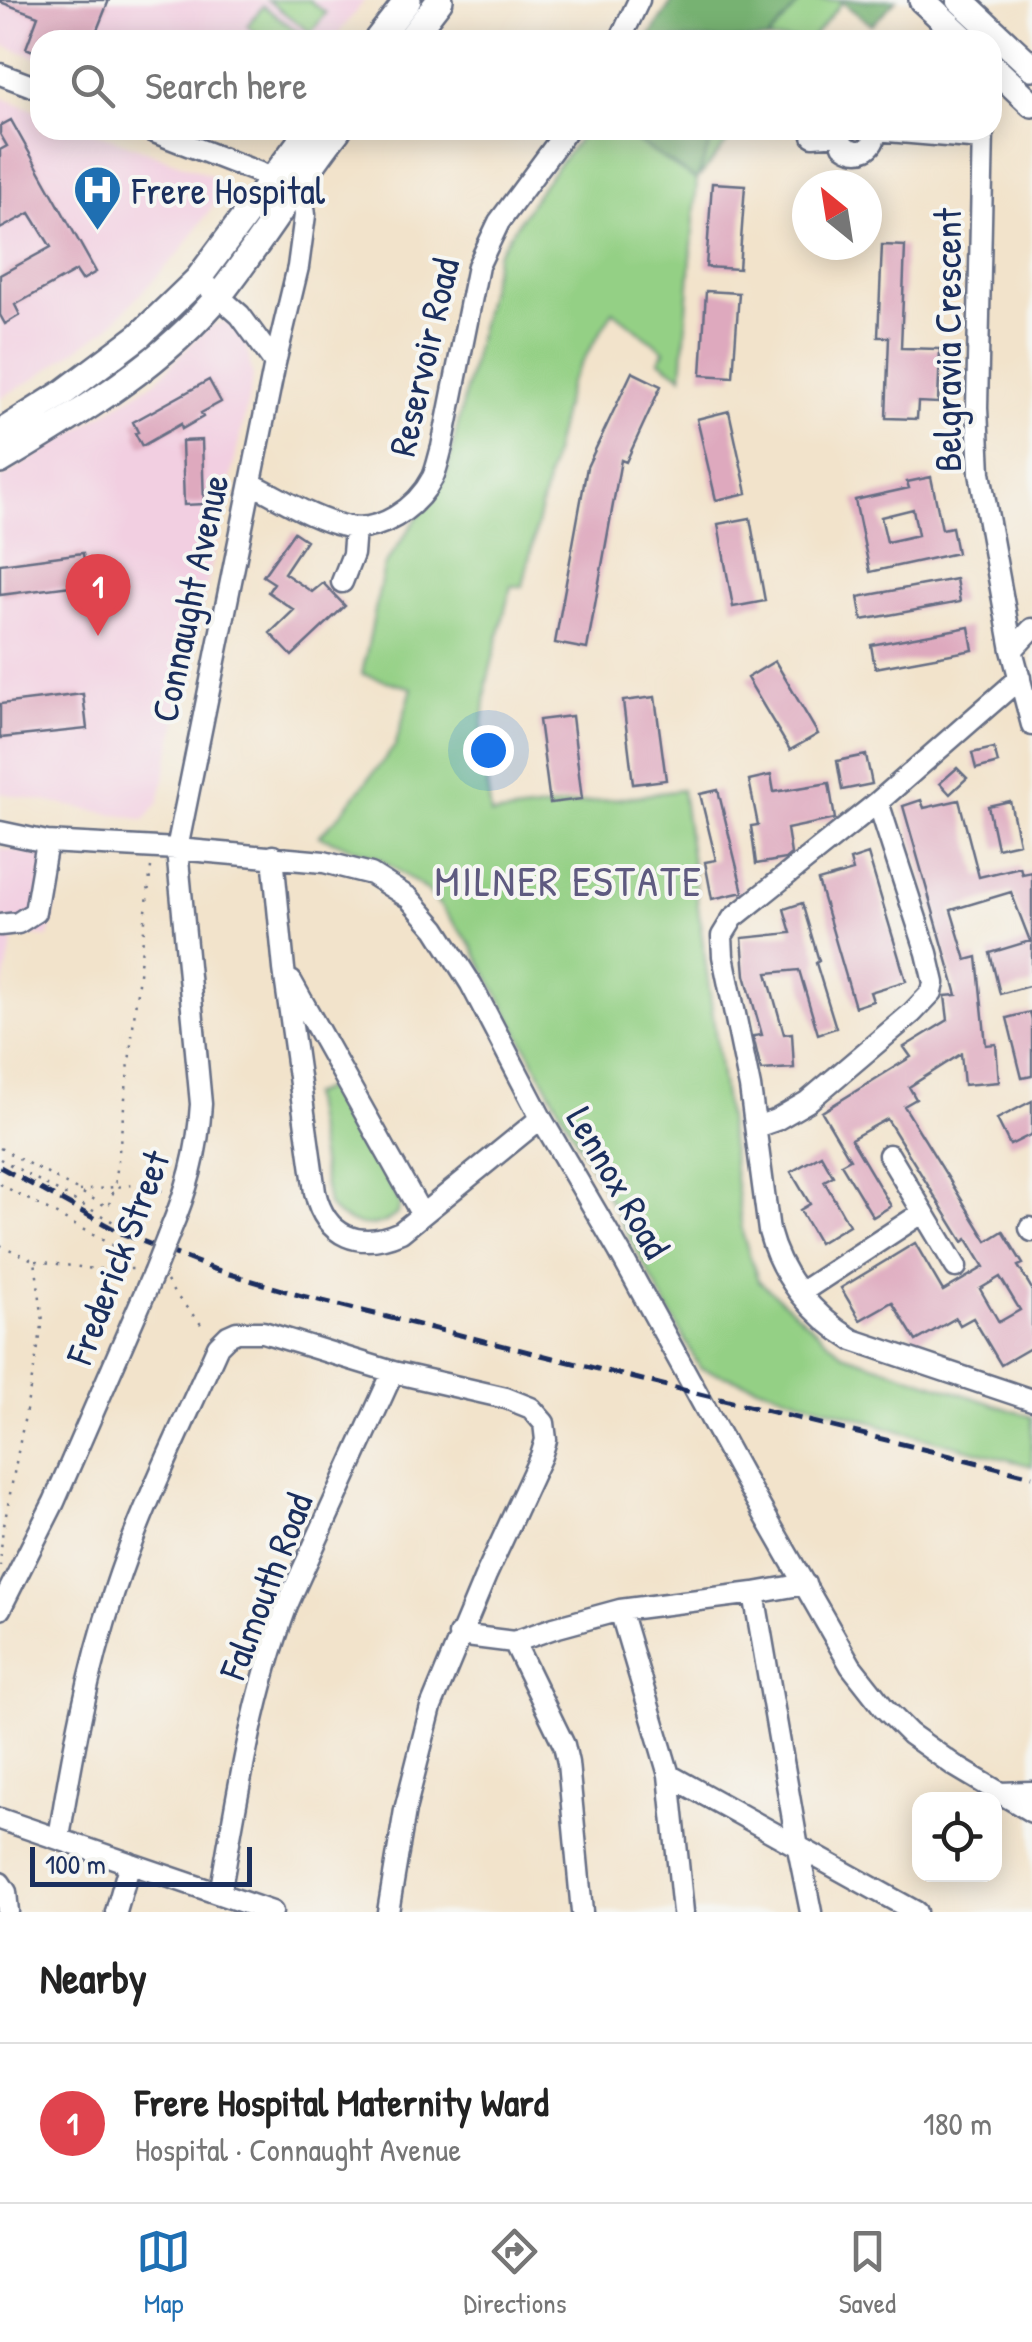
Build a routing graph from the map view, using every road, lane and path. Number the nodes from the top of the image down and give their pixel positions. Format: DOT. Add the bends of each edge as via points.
graph roads {
  1 [pos="408,0"];
  2 [pos="440,0"];
  3 [pos="639,0"];
  4 [pos="922,0"];
  5 [pos="960,0"];
  6 [pos="385,30"];
  7 [pos="417,30"];
  8 [pos="625,30"];
  9 [pos="954,30"];
  10 [pos="992,30"];
  11 [pos="1002,39"];
  12 [pos="1032,67"];
  13 [pos="0,74"];
  14 [pos="1002,76"];
  15 [pos="30,85"];
  16 [pos="1032,104"];
  17 [pos="175,140"];
  18 [pos="304,140"];
  19 [pos="328,140"];
  20 [pos="560,140"];
  21 [pos="840,140"];
  22 [pos="872,140"];
  23 [pos="982,140"];
  24 [pos="285,182"];
  25 [pos="198,279"];
  26 [pos="219,295"];
  27 [pos="276,363"];
  28 [pos="0,433"];
  29 [pos="0,461"];
  30 [pos="252,484"];
  31 [pos="355,528"];
  32 [pos="342,582"];
  33 [pos="1032,629"];
  34 [pos="1012,650"];
  35 [pos="1020,678"];
  36 [pos="1032,725"];
  37 [pos="878,802"];
  38 [pos="0,832"];
  39 [pos="47,842"];
  40 [pos="150,847"];
  41 [pos="176,849"];
  42 [pos="273,856"];
  43 [pos="0,925"];
  44 [pos="284,969"];
  45 [pos="541,1118"];
  46 [pos="756,1127"];
  47 [pos="0,1148"];
  48 [pos="889,1155"];
  49 [pos="0,1159"];
  50 [pos="0,1184"];
  51 [pos="115,1188"];
  52 [pos="80,1191"];
  53 [pos="169,1192"];
  54 [pos="922,1212"];
  55 [pos="422,1215"];
  56 [pos="144,1239"];
  57 [pos="0,1245"];
  58 [pos="137,1258"];
  59 [pos="35,1260"];
  60 [pos="956,1267"];
  61 [pos="159,1276"];
  62 [pos="800,1293"];
  63 [pos="218,1346"];
  64 [pos="393,1372"];
  65 [pos="1032,1400"];
  66 [pos="0,1566"];
  67 [pos="805,1584"];
  68 [pos="754,1593"];
  69 [pos="0,1609"];
  70 [pos="620,1610"];
  71 [pos="460,1636"];
  72 [pos="514,1642"];
  73 [pos="669,1776"];
  74 [pos="998,1792"];
  75 [pos="1032,1792"];
  76 [pos="1002,1793"];
  77 [pos="1002,1794"];
  78 [pos="1032,1812"];
  79 [pos="0,1819"];
  80 [pos="59,1838"];
  81 [pos="798,1848"];
  82 [pos="130,1863"];
  83 [pos="0,1883"];
  84 [pos="220,1894"];
  85 [pos="8,1912"];
  86 [pos="116,1912"];
  87 [pos="272,1912"];
  88 [pos="388,1912"];
  89 [pos="582,1912"];
  90 [pos="683,1912"];
  91 [pos="811,1912"];
  92 [pos="916,1912"];
  1 -- 6 [label="main road"];
  2 -- 7 [label="main road"];
  3 -- 8 [label="street"];
  4 -- 9 [label="main road"];
  5 -- 10 [label="main road"];
  11 -- 12 [label="main road"];
  13 -- 15 [label="street"];
  14 -- 16 [label="main road"];
  17 -- 24 [label="street"];
  18 -- 24 [label="main road"];
  19 -- 24 [label="main road"];
  20 -- 31 [label="street, Reservoir Road" via="499,222 478,266 434,475 406,510"];
  21 -- 22 [label="street" via="860,152"];
  23 -- 34 [label="street, Belgravia Crescent" via="977,440"];
  24 -- 25 [label="main road"];
  24 -- 26 [label="main road"];
  24 -- 27 [label="street, Connaught Avenue" via="303,199 304,234"];
  25 -- 26 [label="street"];
  25 -- 28 [label="main road" via="139,336"];
  26 -- 27 [label="street"];
  26 -- 29 [label="main road" via="91,407"];
  27 -- 30 [label="street, Connaught Avenue"];
  30 -- 31 [label="street"];
  30 -- 41 [label="street, Connaught Avenue"];
  31 -- 32 [label="street"];
  33 -- 34 [label="street"];
  34 -- 35 [label="street, Belgravia Crescent"];
  35 -- 36 [label="street, Belgravia Crescent"];
  35 -- 37 [label="street"];
  37 -- 46 [label="street" via="733,918 722,936"];
  37 -- 46 [label="street" via="927,953 932,992 807,1102"];
  38 -- 39 [label="street, Lennox Road"];
  39 -- 40 [label="street, Lennox Road"];
  39 -- 43 [label="street" via="34,912"];
  40 -- 41 [label="street, Lennox Road"];
  40 -- 51 [label="path"];
  41 -- 42 [label="street, Lennox Road"];
  41 -- 61 [label="street, Frederick Street, bridge" via="199,1134"];
  42 -- 44 [label="street"];
  42 -- 45 [label="street, Lennox Road" via="371,874 409,898 471,984"];
  44 -- 55 [label="street"];
  44 -- 55 [label="street" via="315,1192 324,1216 344,1235 373,1241 401,1232"];
  45 -- 55 [label="street"];
  45 -- 67 [label="street, Lennox Road"];
  46 -- 62 [label="street" via="774,1249"];
  47 -- 52 [label="path"];
  48 -- 54 [label="street"];
  49 -- 56 [label="path"];
  50 -- 58 [label="path"];
  51 -- 52 [label="path"];
  51 -- 52 [label="path" via="108,1207"];
  51 -- 53 [label="path"];
  54 -- 60 [label="street"];
  54 -- 62 [label="street"];
  57 -- 59 [label="path"];
  59 -- 61 [label="path"];
  59 -- 66 [label="path" via="43,1322"];
  61 -- 63 [label="path"];
  61 -- 69 [label="street, Frederick Street"];
  62 -- 65 [label="street" via="853,1340"];
  63 -- 64 [label="street" via="237,1332 262,1332"];
  63 -- 80 [label="street" via="115,1589 79,1718"];
  64 -- 71 [label="street" via="506,1398 544,1422 541,1456"];
  64 -- 84 [label="street, Falmouth Road" via="275,1636"];
  67 -- 68 [label="street"];
  67 -- 74 [label="street, Lennox Road" via="851,1666 884,1708 930,1750"];
  68 -- 70 [label="street"];
  68 -- 81 [label="street"];
  70 -- 72 [label="street"];
  70 -- 73 [label="street"];
  71 -- 72 [label="street"];
  71 -- 88 [label="street" via="414,1768"];
  72 -- 89 [label="street" via="564,1745"];
  73 -- 81 [label="street"];
  73 -- 90 [label="street"];
  75 -- 76 [label="street"];
  77 -- 78 [label="street, Lennox Road"];
  79 -- 80 [label="street"];
  80 -- 82 [label="street"];
  81 -- 91 [label="street"];
  81 -- 92 [label="street"];
  82 -- 84 [label="street"];
  82 -- 86 [label="street"];
  83 -- 85 [label="street"];
  84 -- 87 [label="street"];
}
